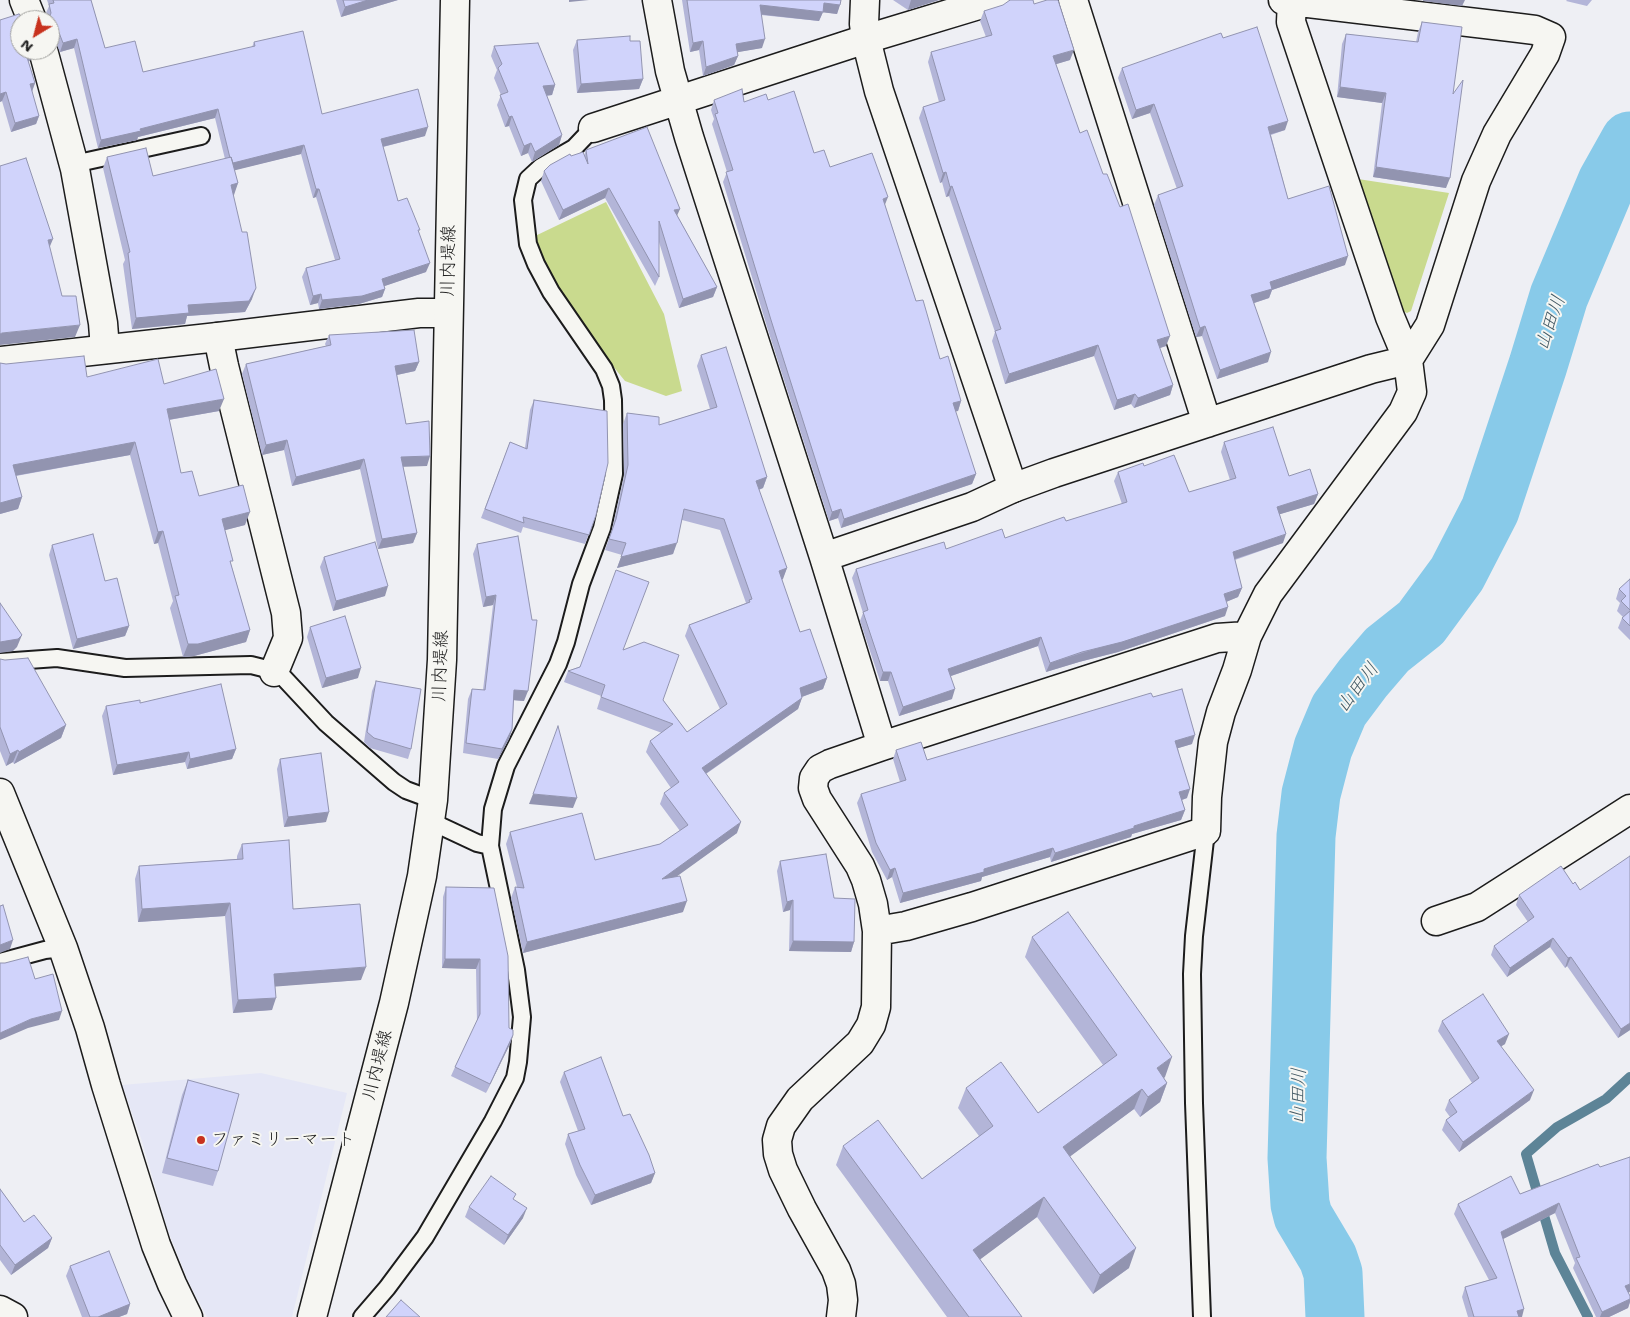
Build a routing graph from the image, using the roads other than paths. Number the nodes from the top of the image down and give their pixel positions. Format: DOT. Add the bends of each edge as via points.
graph roads {
  1 [pos="455,0"];
  2 [pos="657,0"];
  3 [pos="865,0"];
  4 [pos="995,0"];
  5 [pos="1073,0"];
  6 [pos="1287,0"];
  7 [pos="866,39"];
  8 [pos="46,60"];
  9 [pos="678,100"];
  10 [pos="593,128"];
  11 [pos="201,136"];
  12 [pos="74,164"];
  13 [pos="448,313"];
  14 [pos="218,337"];
  15 [pos="105,349"];
  16 [pos="1408,360"];
  17 [pos="0,361"];
  18 [pos="1206,423"];
  19 [pos="1013,488"];
  20 [pos="824,557"];
  21 [pos="1247,636"];
  22 [pos="0,662"];
  23 [pos="274,672"];
  24 [pos="882,746"];
  25 [pos="0,793"];
  26 [pos="432,810"];
  27 [pos="1630,810"];
  28 [pos="1206,832"];
  29 [pos="490,846"];
  30 [pos="1436,921"];
  31 [pos="877,931"];
  32 [pos="63,948"];
  33 [pos="0,962"];
  34 [pos="0,1310"];
  35 [pos="318,1316"];
  36 [pos="13,1317"];
  37 [pos="188,1317"];
  38 [pos="362,1317"];
  39 [pos="841,1317"];
  40 [pos="1202,1317"];
  1 -- 13 [label="street, 川内堤線"];
  2 -- 9 [label="street"];
  3 -- 7 [label="street"];
  4 -- 7 [label="street"];
  5 -- 18 [label="street"];
  6 -- 16 [label="street" via="1291,22 1390,317"];
  6 -- 16 [label="street" via="1535,30 1551,37 1545,54 1497,134 1476,181 1430,325"];
  7 -- 9 [label="street"];
  7 -- 19 [label="street" via="879,91"];
  8 -- 12 [label="street"];
  9 -- 10 [label="street"];
  9 -- 20 [label="street"];
  10 -- 29 [label="lane" via="574,148 541,167 528,179 523,200 528,244 536,264 551,292 604,369 611,386 614,400 614,474 602,528 581,584 558,664 506,766 493,809"];
  11 -- 12 [label="lane"];
  12 -- 15 [label="street"];
  13 -- 14 [label="street" via="419,313"];
  13 -- 26 [label="street, 川内堤線" via="442,660"];
  14 -- 15 [label="street"];
  14 -- 23 [label="street" via="286,614 288,638"];
  15 -- 17 [label="street"];
  16 -- 18 [label="street"];
  16 -- 21 [label="street" via="1412,392 1403,412 1268,594"];
  18 -- 19 [label="street"];
  19 -- 20 [label="street" via="972,507"];
  20 -- 24 [label="street"];
  21 -- 24 [label="street" via="1217,638"];
  21 -- 28 [label="street" via="1213,742"];
  22 -- 23 [label="lane" via="57,658 125,668 251,666"];
  23 -- 26 [label="lane" via="284,678 326,723"];
  24 -- 31 [label="street" via="820,769 814,778 813,788 860,866 873,904"];
  25 -- 32 [label="street"];
  26 -- 29 [label="lane" via="477,843"];
  26 -- 35 [label="street, 川内堤線" via="422,876 394,1003"];
  27 -- 30 [label="street" via="1477,907"];
  28 -- 31 [label="street" via="972,907"];
  28 -- 40 [label="lane" via="1192,974"];
  29 -- 38 [label="lane" via="516,970 522,1017 515,1078 493,1122 424,1238"];
  31 -- 39 [label="street" via="876,1007 871,1025 855,1048 800,1099 781,1126 777,1140 783,1170 836,1270 843,1300"];
  32 -- 33 [label="lane"];
  32 -- 37 [label="street" via="156,1245"];
  34 -- 36 [label="street"];
}
